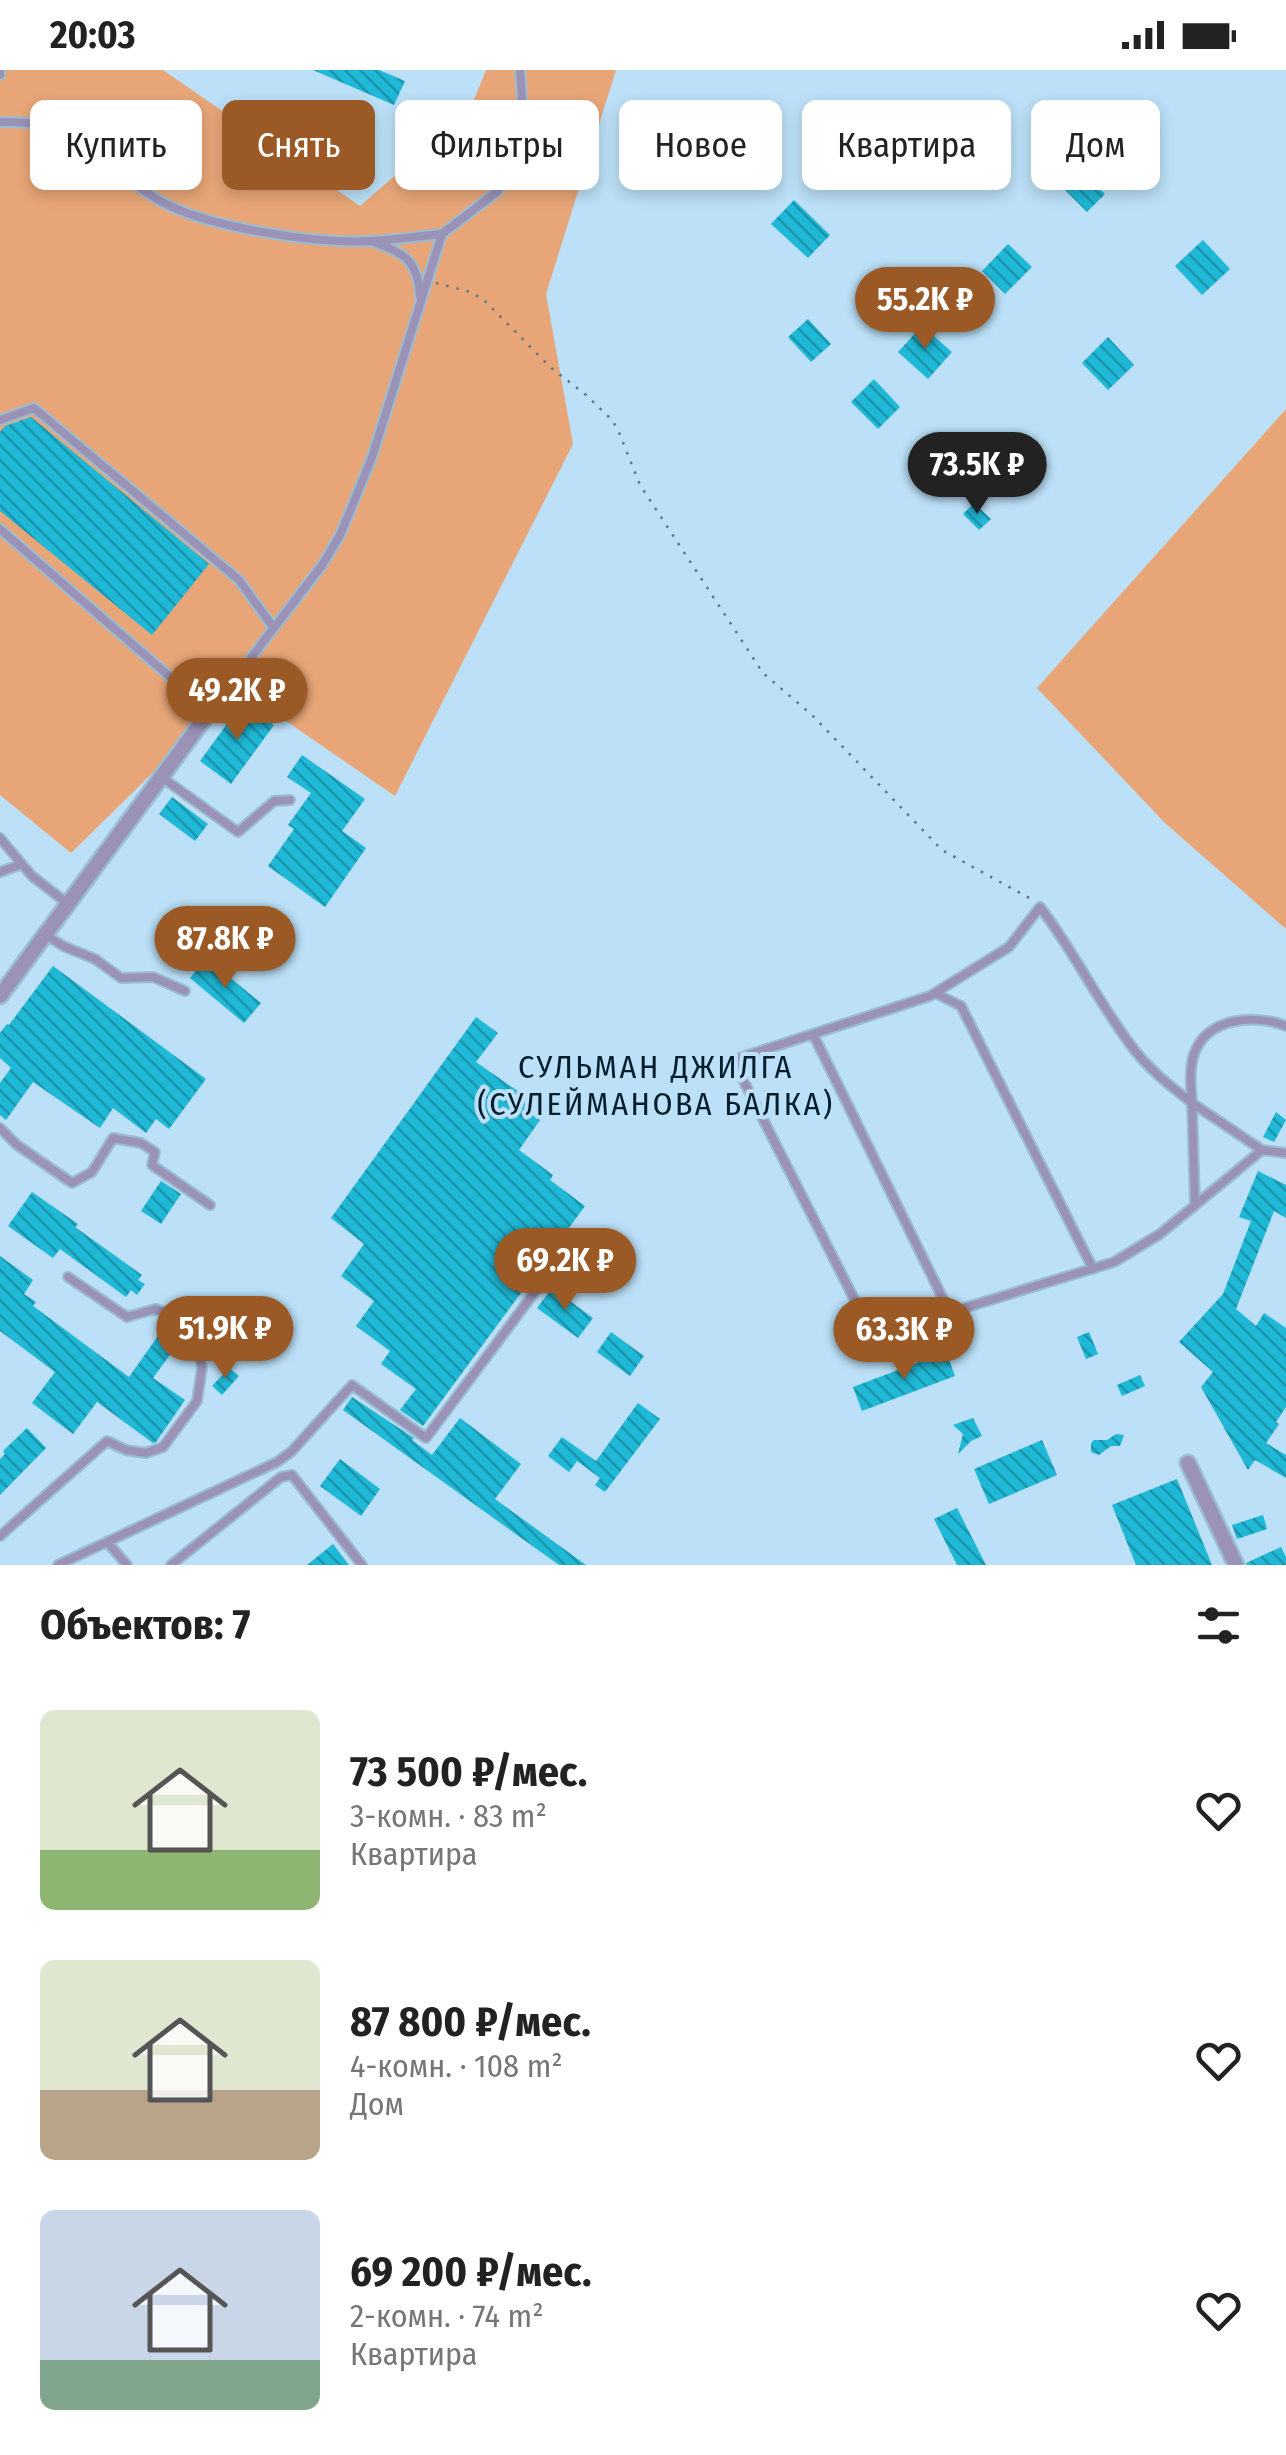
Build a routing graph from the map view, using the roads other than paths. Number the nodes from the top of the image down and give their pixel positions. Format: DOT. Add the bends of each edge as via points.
graph roads {
  1 [pos="520,70"];
  2 [pos="0,122"];
  3 [pos="442,234"];
  4 [pos="372,241"];
  5 [pos="420,301"];
  6 [pos="0,420"];
  7 [pos="0,529"];
  8 [pos="273,626"];
  9 [pos="204,719"];
  10 [pos="160,776"];
  11 [pos="290,800"];
  12 [pos="0,838"];
  13 [pos="22,864"];
  14 [pos="0,872"];
  15 [pos="68,904"];
  16 [pos="46,935"];
  17 [pos="184,991"];
  18 [pos="935,993"];
  19 [pos="0,996"];
  20 [pos="1286,1026"];
  21 [pos="813,1034"];
  22 [pos="1192,1103"];
  23 [pos="0,1128"];
  24 [pos="1262,1150"];
  25 [pos="1286,1153"];
  26 [pos="210,1205"];
  27 [pos="1195,1205"];
  28 [pos="555,1265"];
  29 [pos="1093,1269"];
  30 [pos="68,1276"];
  31 [pos="950,1312"];
  32 [pos="1188,1463"];
  33 [pos="0,1536"];
  34 [pos="108,1543"];
  35 [pos="58,1565"];
  36 [pos="127,1565"];
  37 [pos="170,1565"];
  38 [pos="362,1565"];
  39 [pos="1236,1565"];
  1 -- 3 [label="lane" via="524,130 517,158 498,191"];
  2 -- 4 [label="lane" via="64,134 164,203 203,218 279,234"];
  3 -- 4 [label="lane"];
  3 -- 5 [label="lane"];
  4 -- 5 [label="lane" via="411,262"];
  5 -- 8 [label="lane" via="372,457 341,532"];
  6 -- 8 [label="lane" via="34,408 239,580"];
  7 -- 9 [label="lane" via="177,682"];
  8 -- 9 [label="lane"];
  9 -- 10 [label="street"];
  10 -- 11 [label="lane" via="238,832 274,801"];
  10 -- 15 [label="street"];
  12 -- 13 [label="lane"];
  13 -- 14 [label="lane"];
  13 -- 15 [label="lane"];
  15 -- 16 [label="street"];
  16 -- 17 [label="lane" via="121,978 153,978"];
  16 -- 19 [label="street"];
  18 -- 21 [label="lane"];
  18 -- 22 [label="lane" via="1008,947 1040,906 1130,1045"];
  18 -- 29 [label="lane" via="960,1006"];
  20 -- 22 [label="lane" via="1239,1020 1209,1032 1194,1054"];
  21 -- 31 [label="lane"];
  21 -- 31 [label="lane" via="733,1060 874,1336"];
  22 -- 24 [label="lane"];
  22 -- 27 [label="lane"];
  23 -- 26 [label="lane" via="72,1183 92,1172 113,1138 142,1143 155,1152 152,1166"];
  24 -- 25 [label="lane"];
  24 -- 27 [label="lane"];
  27 -- 29 [label="lane" via="1160,1234"];
  28 -- 34 [label="lane" via="426,1438 352,1385 277,1462"];
  29 -- 31 [label="lane"];
  30 -- 33 [label="lane" via="127,1317 155,1309 179,1318 196,1339 202,1368 196,1401 163,1447 146,1453 107,1441"];
  32 -- 39 [label="street"];
  34 -- 35 [label="lane"];
  34 -- 36 [label="lane"];
  37 -- 38 [label="lane" via="292,1475"];
}
